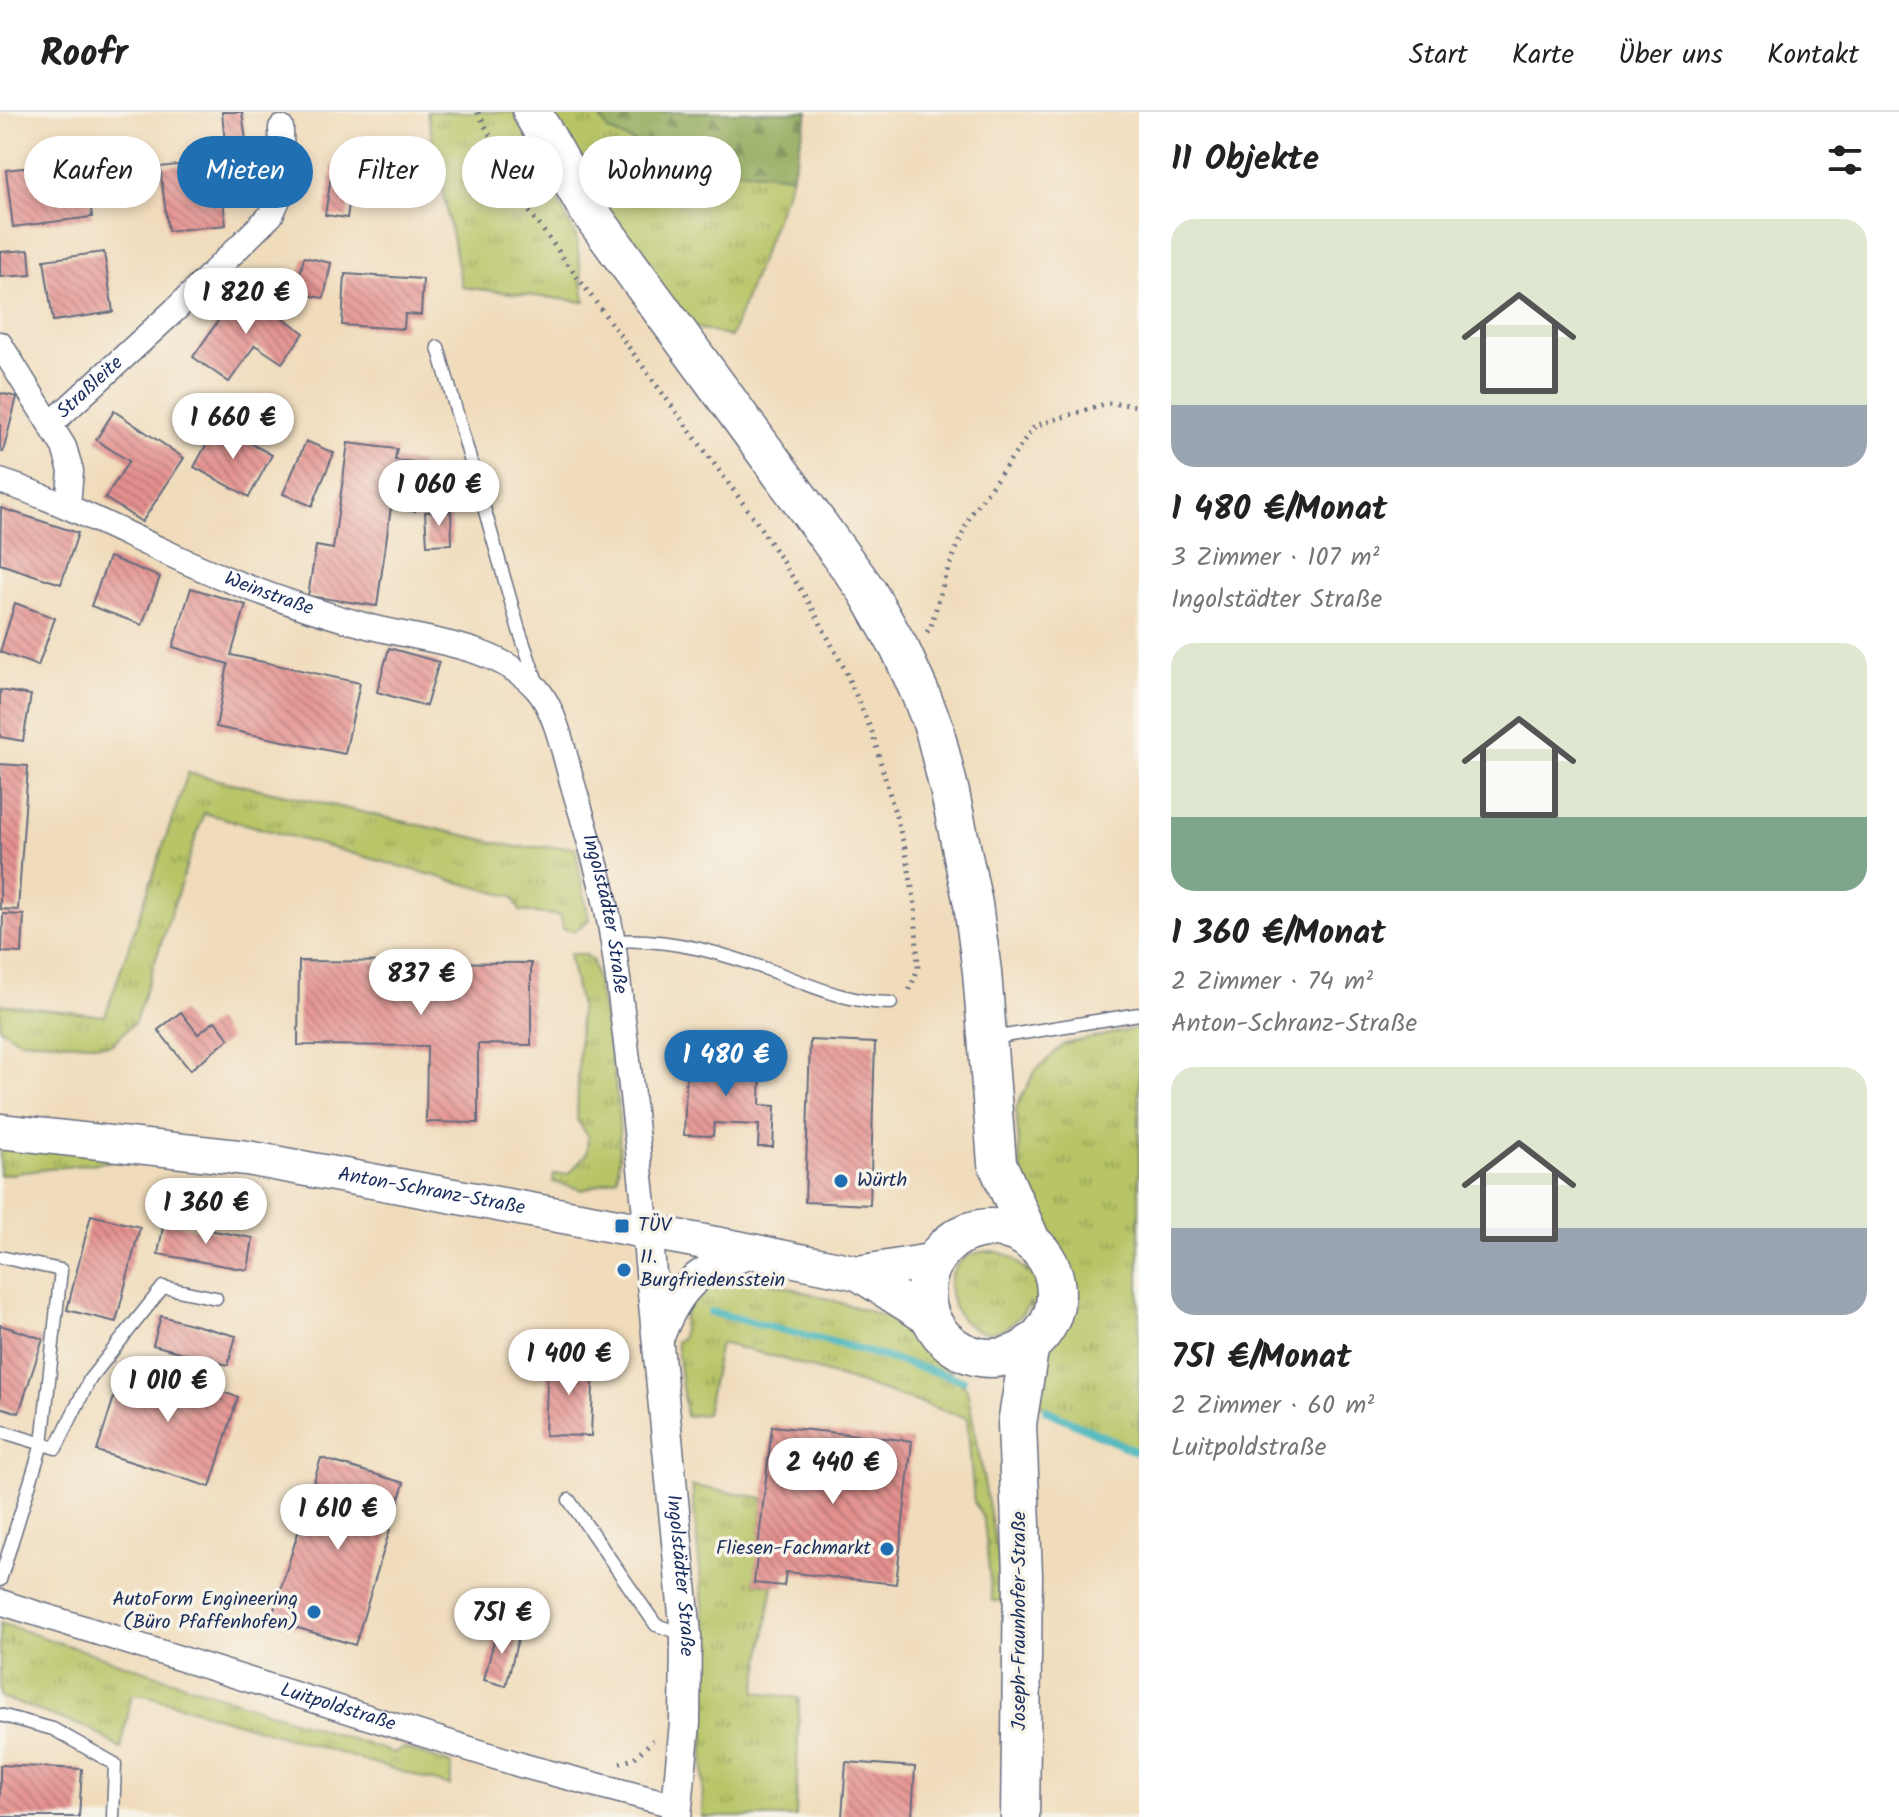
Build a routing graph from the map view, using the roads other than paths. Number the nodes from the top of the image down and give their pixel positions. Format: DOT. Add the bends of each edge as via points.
graph roads {
  1 [pos="532,112"];
  2 [pos="281,128"];
  3 [pos="0,344"];
  4 [pos="438,347"];
  5 [pos="52,423"];
  6 [pos="0,481"];
  7 [pos="68,505"];
  8 [pos="541,693"];
  9 [pos="613,941"];
  10 [pos="891,1003"];
  11 [pos="1139,1014"];
  12 [pos="989,1038"];
  13 [pos="0,1131"];
  14 [pos="997,1163"];
  15 [pos="647,1231"];
  16 [pos="969,1232"];
  17 [pos="1032,1243"];
  18 [pos="757,1252"];
  19 [pos="0,1257"];
  20 [pos="936,1260"];
  21 [pos="858,1273"];
  22 [pos="216,1298"];
  23 [pos="933,1321"];
  24 [pos="659,1335"];
  25 [pos="1030,1344"];
  26 [pos="974,1355"];
  27 [pos="1017,1424"];
  28 [pos="0,1431"];
  29 [pos="42,1444"];
  30 [pos="569,1500"];
  31 [pos="0,1580"];
  32 [pos="0,1602"];
  33 [pos="686,1635"];
  34 [pos="0,1715"];
  35 [pos="677,1812"];
  36 [pos="113,1817"];
  37 [pos="1020,1817"];
  1 -- 12 [label="main road" via="587,208 831,539 902,653 934,728 956,819 973,904"];
  2 -- 5 [label="street, Straßleite" via="282,191 271,215"];
  3 -- 5 [label="street, Straßleite"];
  4 -- 8 [label="lane"];
  5 -- 7 [label="street, Straßleite" via="71,471"];
  6 -- 7 [label="street, Weinstraße"];
  7 -- 8 [label="street, Weinstraße" via="262,593 507,664"];
  8 -- 9 [label="street, Ingolstädter Straße" via="593,850"];
  9 -- 10 [label="lane" via="679,944 853,1000"];
  9 -- 15 [label="street, Ingolstädter Straße"];
  11 -- 12 [label="lane"];
  12 -- 14 [label="main road"];
  13 -- 15 [label="main road, Anton-Schranz-Straße" via="247,1158"];
  14 -- 16 [label="main road"];
  14 -- 17 [label="main road, Joseph-Fraunhofer-Straße"];
  15 -- 18 [label="main road, Anton-Schranz-Straße"];
  15 -- 24 [label="street, Ingolstädter Straße"];
  16 -- 17 [label="main road" via="998,1228"];
  16 -- 20 [label="main road"];
  17 -- 25 [label="main road, Joseph-Fraunhofer-Straße" via="1050,1265 1056,1294 1049,1322"];
  18 -- 21 [label="main road, Anton-Schranz-Straße"];
  18 -- 24 [label="street, Ingolstädter Straße" via="731,1258 686,1285"];
  19 -- 29 [label="lane" via="61,1270"];
  20 -- 21 [label="main road, Anton-Schranz-Straße"];
  20 -- 23 [label="main road" via="926,1290"];
  21 -- 23 [label="main road, Anton-Schranz-Straße"];
  22 -- 29 [label="lane" via="163,1287 90,1379 56,1448"];
  23 -- 26 [label="main road" via="950,1343"];
  24 -- 33 [label="street, Ingolstädter Straße"];
  25 -- 26 [label="main road" via="1003,1356"];
  25 -- 27 [label="main road, Joseph-Fraunhofer-Straße"];
  26 -- 27 [label="main road, Joseph-Fraunhofer-Straße"];
  27 -- 37 [label="main road, Joseph-Fraunhofer-Straße" via="1023,1575"];
  28 -- 29 [label="lane"];
  29 -- 31 [label="lane"];
  30 -- 33 [label="lane" via="656,1625"];
  32 -- 35 [label="street, Luitpoldstraße"];
  33 -- 35 [label="street, Ingolstädter Straße"];
  34 -- 36 [label="lane" via="53,1729 115,1764"];
}
